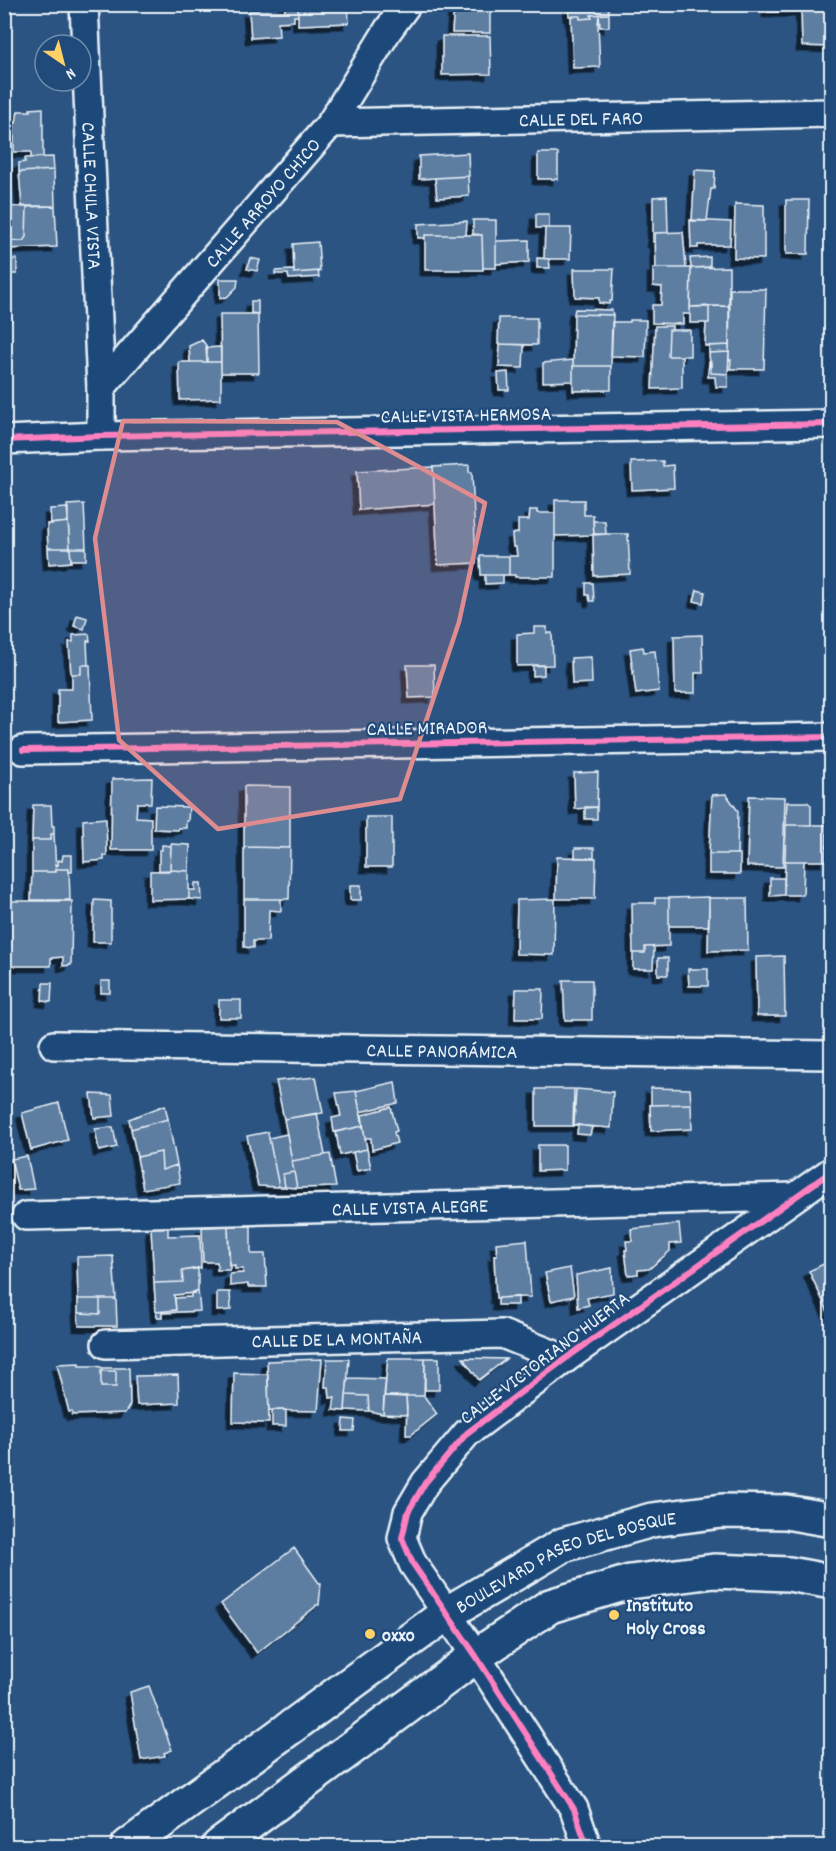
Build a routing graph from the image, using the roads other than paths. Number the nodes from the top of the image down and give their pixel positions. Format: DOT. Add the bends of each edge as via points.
graph roads {
  1 [pos="84,4"];
  2 [pos="407,4"];
  3 [pos="387,17"];
  4 [pos="831,113"];
  5 [pos="331,123"];
  6 [pos="101,388"];
  7 [pos="831,424"];
  8 [pos="101,436"];
  9 [pos="4,440"];
  10 [pos="831,737"];
  11 [pos="23,750"];
  12 [pos="54,1045"];
  13 [pos="831,1055"];
  14 [pos="831,1171"];
  15 [pos="794,1197"];
  16 [pos="26,1216"];
  17 [pos="106,1344"];
  18 [pos="564,1359"];
  19 [pos="831,1520"];
  20 [pos="831,1582"];
  21 [pos="446,1614"];
  22 [pos="476,1656"];
  23 [pos="128,1846"];
  24 [pos="219,1846"];
  25 [pos="587,1846"];
  1 -- 6 [label="street, CALLE CHULA VISTA"];
  2 -- 3 [label="street, CALLE ARROYO CHICO"];
  3 -- 5 [label="street, CALLE ARROYO CHICO"];
  4 -- 5 [label="street, CALLE DEL FARO"];
  5 -- 6 [label="street, CALLE ARROYO CHICO"];
  6 -- 8 [label="street, CALLE CHULA VISTA"];
  7 -- 8 [label="street, CALLE VISTA HERMOSA"];
  8 -- 9 [label="street, CALLE VISTA HERMOSA"];
  10 -- 11 [label="street, CALLE MIRADOR"];
  12 -- 13 [label="street, CALLE PANORÁMICA"];
  14 -- 15 [label="street, CALLE VICTORIANO HUERTA"];
  15 -- 16 [label="street, CALLE VISTA ALEGRE"];
  15 -- 18 [label="street, CALLE VICTORIANO HUERTA"];
  17 -- 18 [label="street, CALLE DE LA MONTAÑA" via="502,1334"];
  18 -- 21 [label="street, CALLE VICTORIANO HUERTA" via="467,1433 425,1483 408,1512 402,1538 413,1564"];
  19 -- 21 [label="street, BOULEVARD PASEO DEL BOSQUE" via="786,1512 722,1511 652,1520 563,1545"];
  20 -- 22 [label="street, BOULEVARD PASEO DEL BOSQUE" via="789,1574 714,1571 630,1582 550,1606"];
  21 -- 22 [label="street, CALLE VICTORIANO HUERTA"];
  21 -- 23 [label="street, BOULEVARD PASEO DEL BOSQUE"];
  22 -- 24 [label="street, BOULEVARD PASEO DEL BOSQUE"];
  22 -- 25 [label="street, CALLE VICTORIANO HUERTA" via="574,1809"];
}
